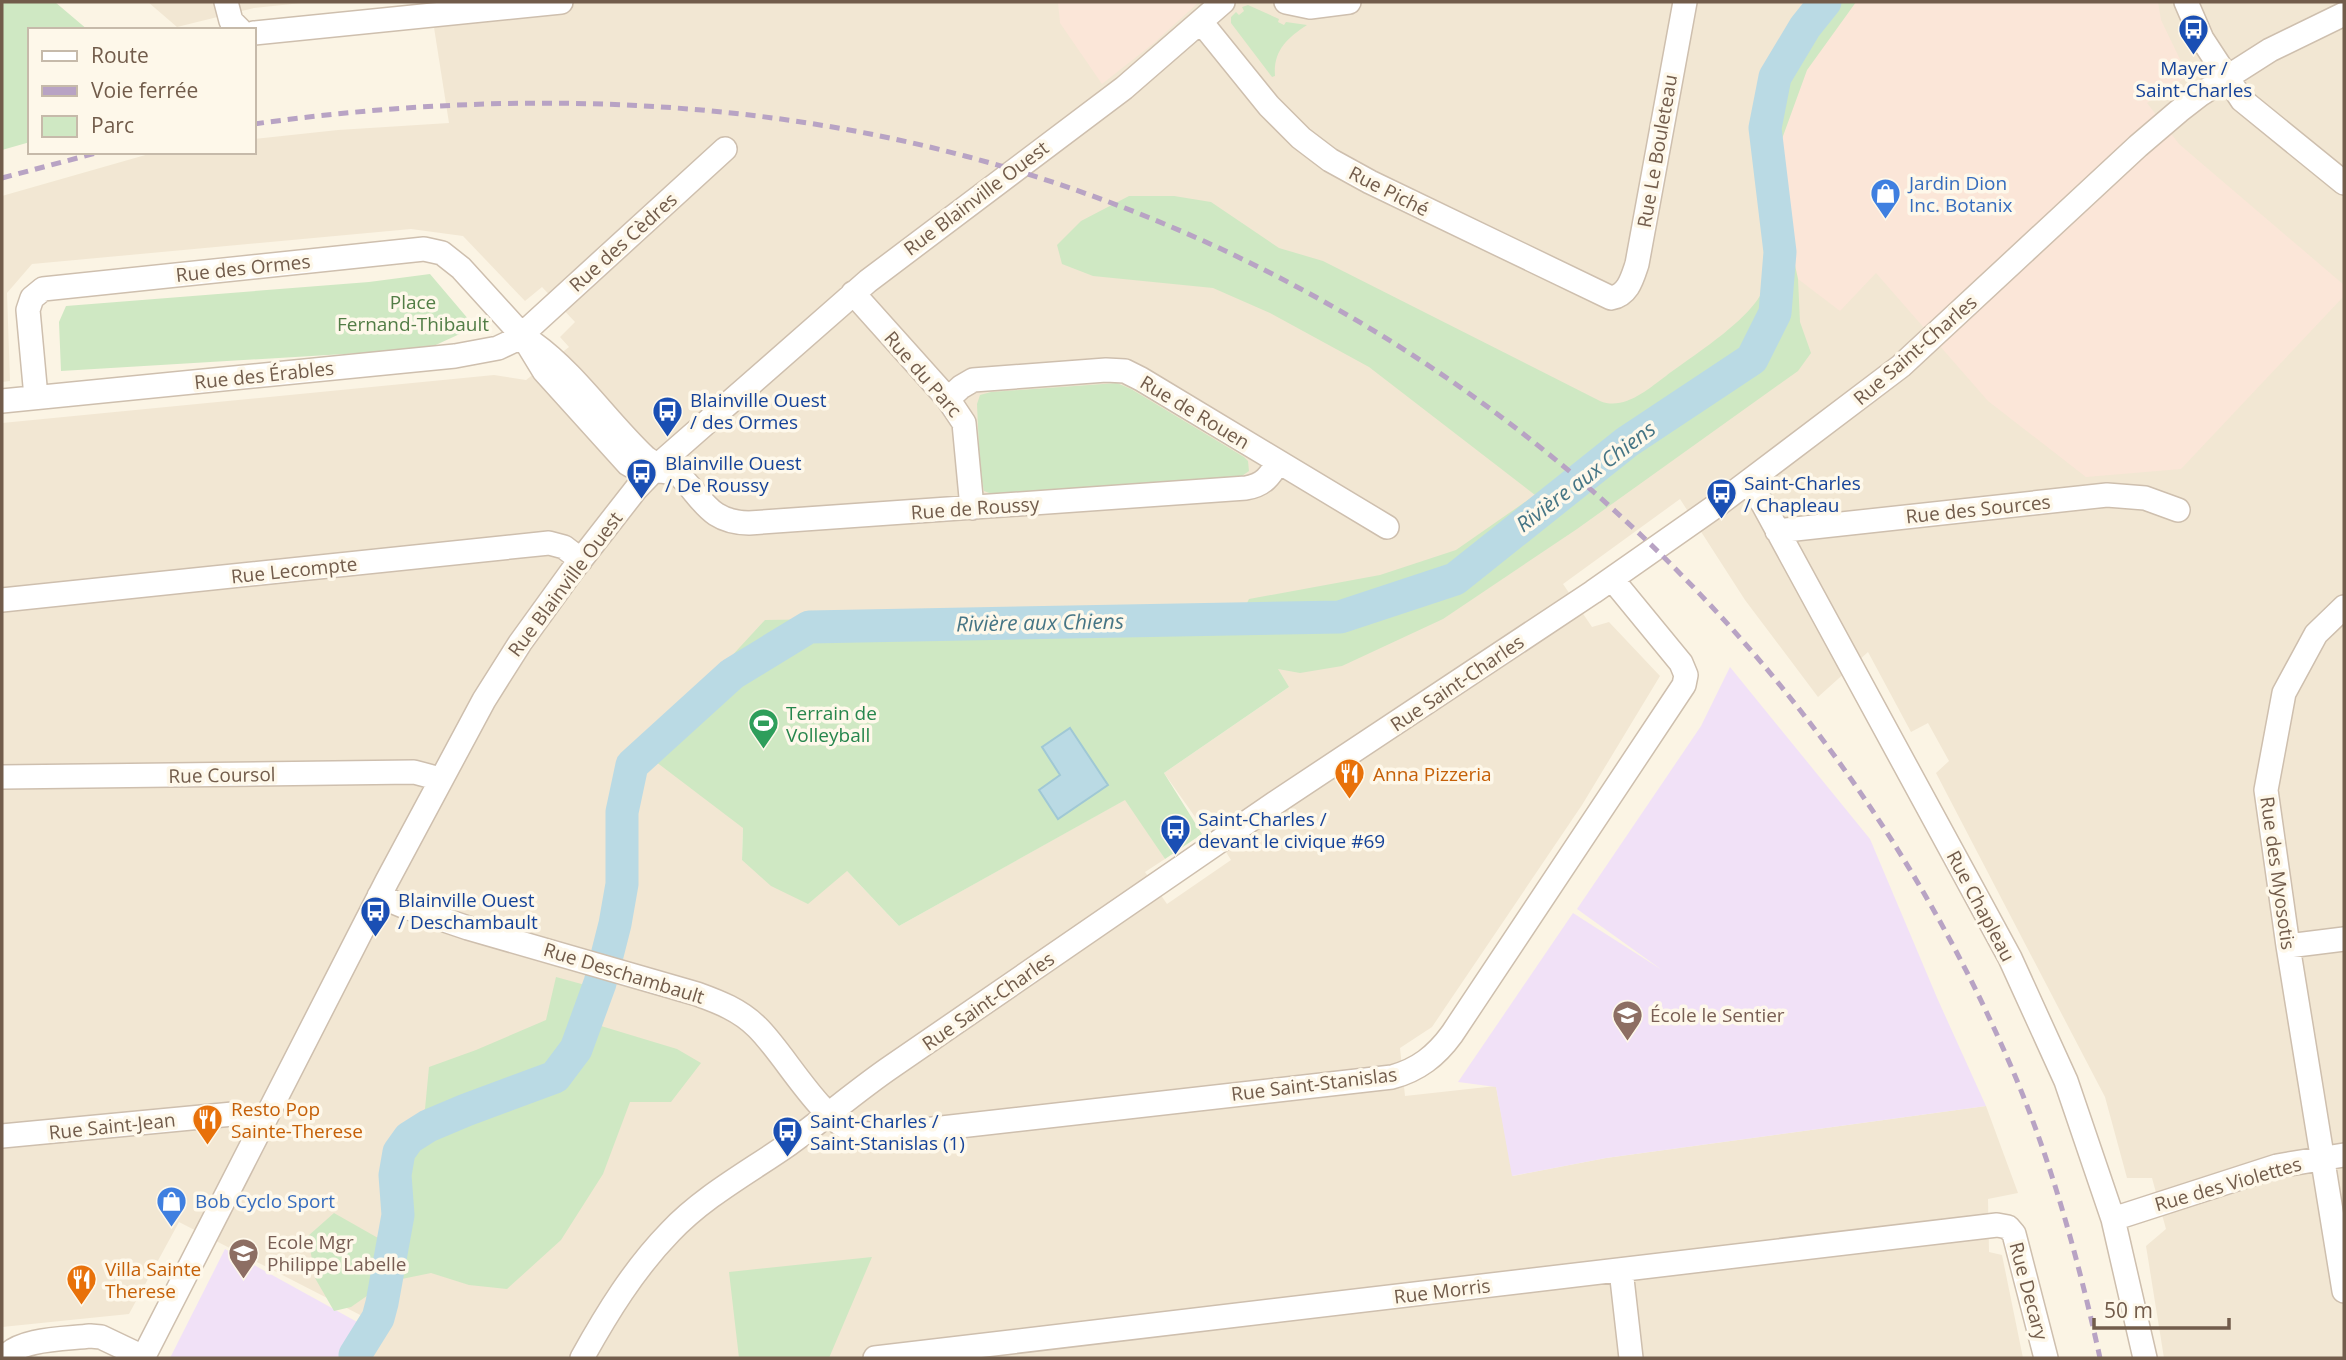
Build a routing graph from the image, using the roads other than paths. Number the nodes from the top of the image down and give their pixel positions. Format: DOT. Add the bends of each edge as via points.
graph roads {
  1 [pos="226,2"];
  2 [pos="561,2"];
  3 [pos="1223,2"];
  4 [pos="1286,2"];
  5 [pos="1349,2"];
  6 [pos="1685,2"];
  7 [pos="2186,2"];
  8 [pos="2344,14"];
  9 [pos="1201,22"];
  10 [pos="238,28"];
  11 [pos="256,33"];
  12 [pos="2227,77"];
  13 [pos="725,149"];
  14 [pos="2344,183"];
  15 [pos="853,293"];
  16 [pos="1619,296"];
  17 [pos="522,335"];
  18 [pos="36,397"];
  19 [pos="948,399"];
  20 [pos="2,401"];
  21 [pos="1279,462"];
  22 [pos="663,470"];
  23 [pos="1748,483"];
  24 [pos="972,508"];
  25 [pos="2178,510"];
  26 [pos="1387,527"];
  27 [pos="1777,531"];
  28 [pos="581,560"];
  29 [pos="1612,579"];
  30 [pos="2,600"];
  31 [pos="2344,607"];
  32 [pos="2,777"];
  33 [pos="440,779"];
  34 [pos="379,896"];
  35 [pos="2344,939"];
  36 [pos="2288,946"];
  37 [pos="829,1113"];
  38 [pos="261,1124"];
  39 [pos="2,1136"];
  40 [pos="2333,1156"];
  41 [pos="2113,1219"];
  42 [pos="2008,1227"];
  43 [pos="1620,1270"];
  44 [pos="2344,1291"];
  45 [pos="143,1357"];
  46 [pos="4,1358"];
  47 [pos="582,1358"];
  48 [pos="875,1358"];
  49 [pos="1631,1358"];
  50 [pos="2046,1358"];
  51 [pos="2145,1358"];
  1 -- 10 [label="street"];
  2 -- 11 [label="street"];
  3 -- 9 [label="street, Rue Blainville Ouest"];
  4 -- 5 [label="street" via="1310,7"];
  6 -- 16 [label="street, Rue Le Bouleteau" via="1637,264 1627,289"];
  7 -- 12 [label="street" via="2202,39"];
  8 -- 12 [label="street, Rue Saint-Charles"];
  9 -- 15 [label="street, Rue Blainville Ouest" via="1124,88"];
  9 -- 16 [label="street, Rue Piché" via="1275,113 1330,160 1602,296"];
  12 -- 14 [label="street" via="2248,106"];
  12 -- 23 [label="street, Rue Saint-Charles" via="2138,146 1880,383"];
  13 -- 17 [label="street, Rue des Cèdres"];
  15 -- 19 [label="street, Rue du Parc"];
  15 -- 22 [label="street, Rue Blainville Ouest"];
  17 -- 18 [label="street, Rue des Érables" via="505,346 472,354"];
  17 -- 18 [label="street, Rue des Ormes" via="450,258 424,248 49,288 37,292 28,310"];
  17 -- 22 [label="street, Rue des Ormes" via="556,360 645,457"];
  18 -- 20 [label="street, Rue des Érables"];
  19 -- 21 [label="street, Rue de Rouen" via="973,380 1125,371"];
  19 -- 24 [label="street, Rue du Parc" via="964,423"];
  21 -- 24 [label="street, Rue de Roussy" via="1262,483 1246,488"];
  21 -- 26 [label="street, Rue de Rouen"];
  22 -- 24 [label="street, Rue de Roussy" via="717,516 738,523"];
  22 -- 28 [label="street, Rue Blainville Ouest"];
  23 -- 27 [label="street, Rue Chapleau"];
  23 -- 29 [label="street, Rue Saint-Charles"];
  25 -- 27 [label="street, Rue des Sources" via="2145,498 2107,495"];
  27 -- 41 [label="street, Rue Chapleau" via="2010,958 2066,1081"];
  28 -- 30 [label="street, Rue Lecompte" via="564,547 549,543"];
  28 -- 33 [label="street, Rue Blainville Ouest" via="509,659"];
  29 -- 37 [label="street, Rue Saint-Charles" via="1275,803"];
  29 -- 37 [label="street, Rue Saint-Stanislas" via="1677,657 1686,679 1470,1008 1443,1046 1425,1062 1382,1078 885,1133 854,1131"];
  31 -- 36 [label="street, Rue des Myosotis" via="2316,635 2284,693 2266,790"];
  32 -- 33 [label="street, Rue Coursol" via="414,772"];
  33 -- 34 [label="street, Rue Blainville Ouest"];
  34 -- 37 [label="street, Rue Deschambault" via="726,1005 765,1035"];
  34 -- 38 [label="street, Rue Blainville Ouest"];
  35 -- 36 [label="street"];
  36 -- 40 [label="street, Rue des Myosotis"];
  37 -- 47 [label="street, Rue Saint-Charles" via="697,1207 671,1231 620,1294"];
  38 -- 39 [label="street, Rue Saint-Jean" via="233,1114"];
  38 -- 45 [label="street, Rue Blainville Ouest"];
  40 -- 41 [label="street, Rue des Violettes" via="2277,1166"];
  40 -- 44 [label="street, Rue des Myosotis"];
  41 -- 51 [label="street, Rue Chapleau"];
  42 -- 43 [label="street, Rue Morris"];
  42 -- 50 [label="street, Rue Decary" via="2016,1240"];
  43 -- 48 [label="street, Rue Morris"];
  43 -- 49 [label="street"];
  45 -- 46 [label="street" via="90,1336 25,1344"];
}
